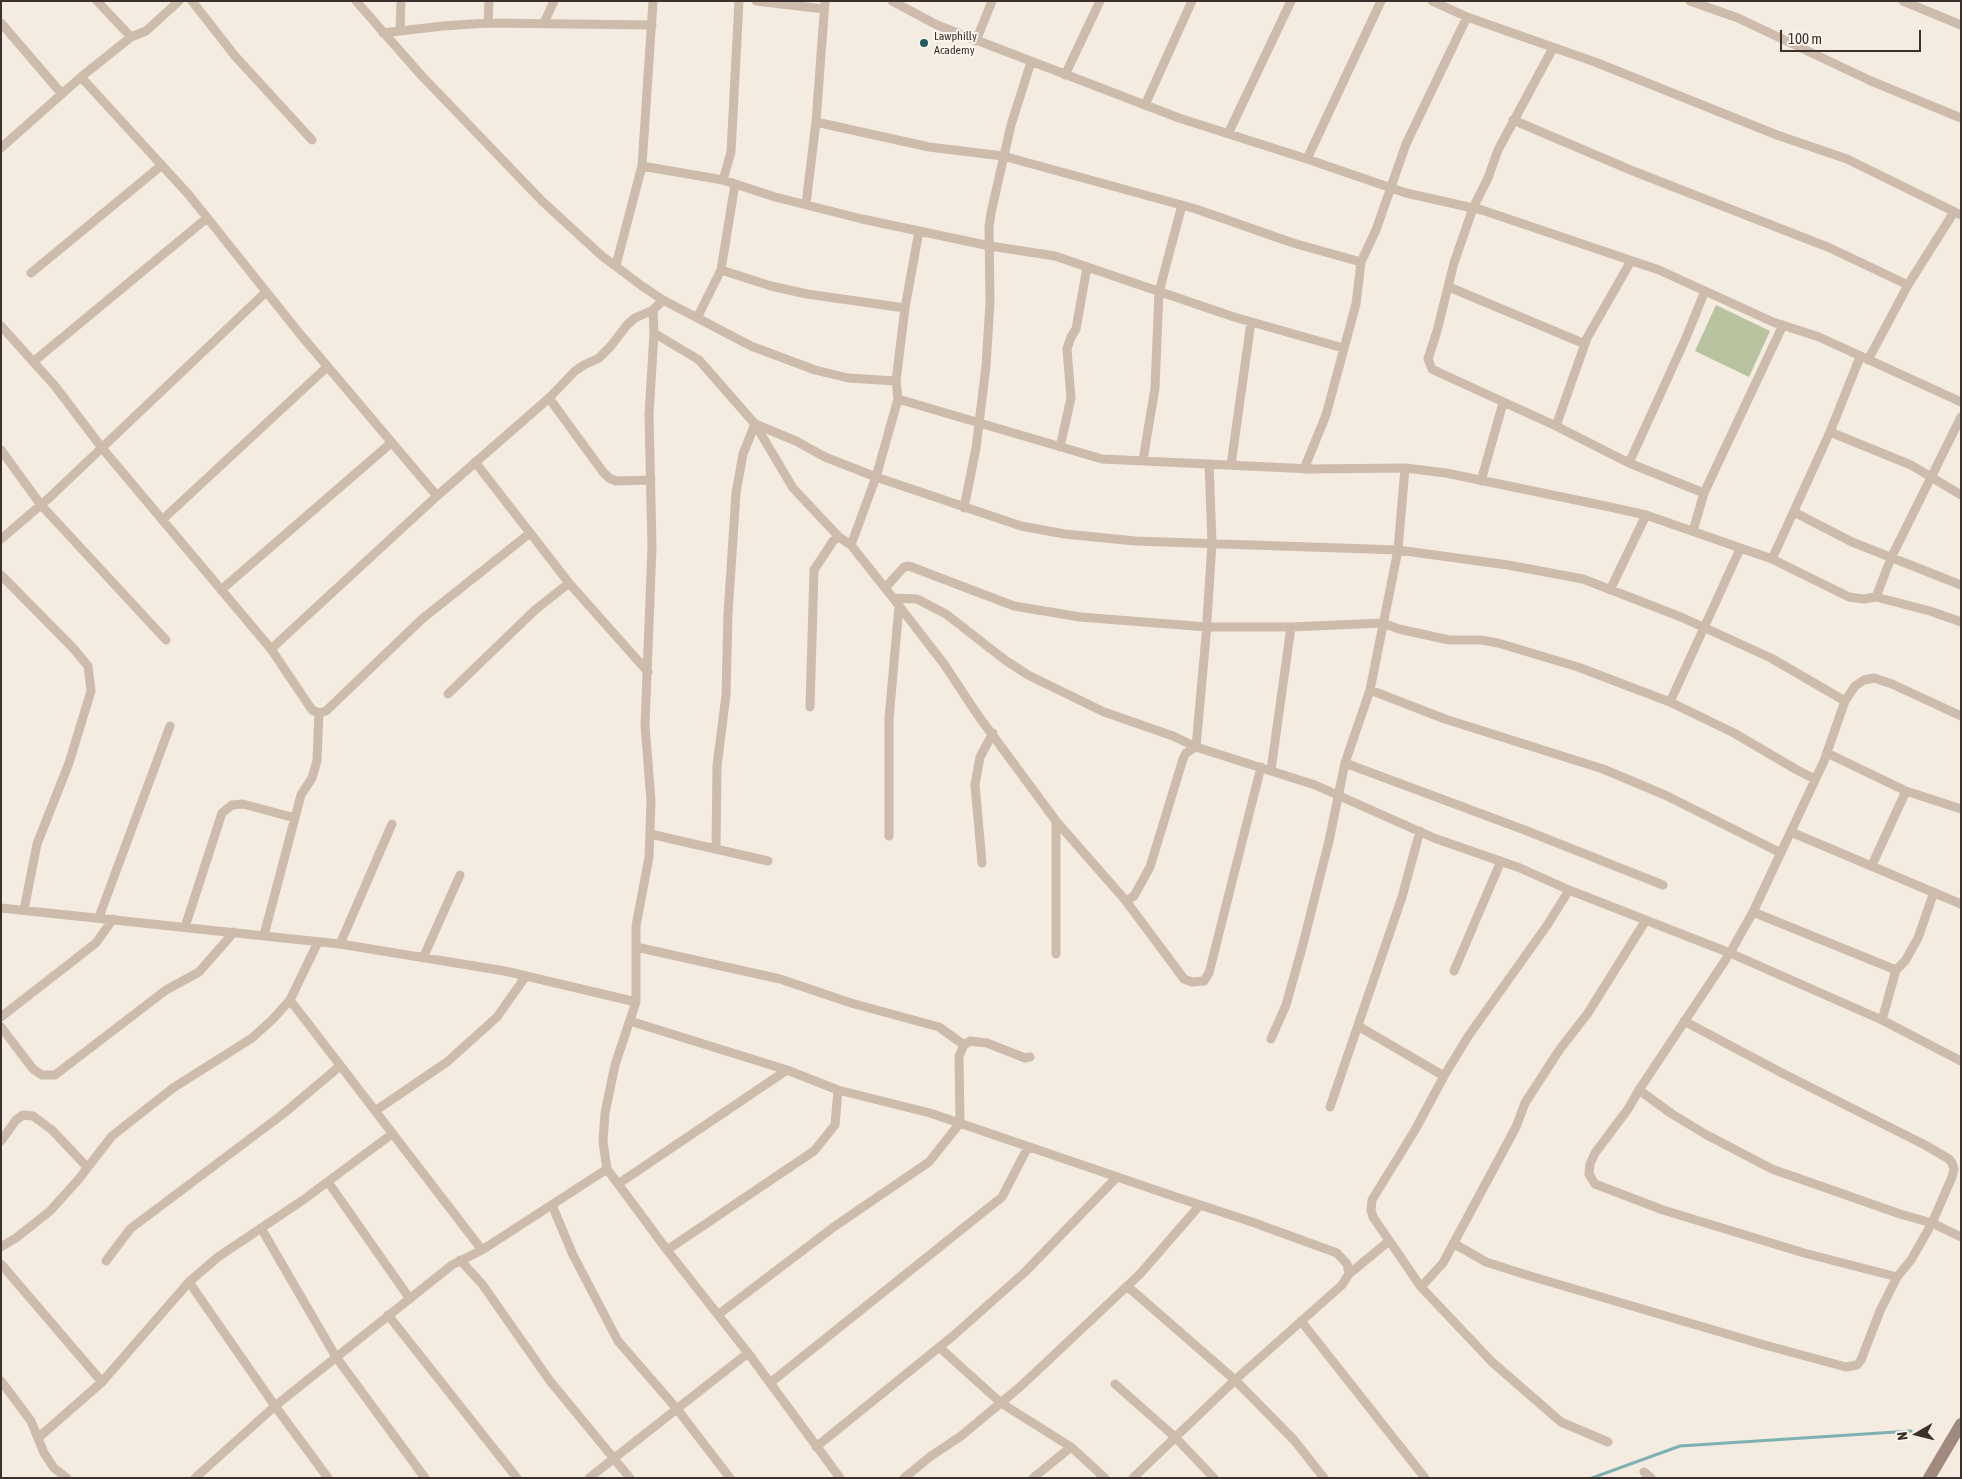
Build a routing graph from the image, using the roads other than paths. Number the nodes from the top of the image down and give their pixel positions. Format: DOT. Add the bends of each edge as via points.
graph roads {
  1 [pos="97,1"];
  2 [pos="179,1"];
  3 [pos="192,1"];
  4 [pos="356,1"];
  5 [pos="401,1"];
  6 [pos="489,1"];
  7 [pos="554,1"];
  8 [pos="653,1"];
  9 [pos="740,1"];
  10 [pos="756,1"];
  11 [pos="992,1"];
  12 [pos="1100,1"];
  13 [pos="1192,1"];
  14 [pos="1291,1"];
  15 [pos="1381,1"];
  16 [pos="1432,1"];
  17 [pos="1690,1"];
  18 [pos="1902,1"];
  19 [pos="896,2"];
  20 [pos="825,5"];
  21 [pos="1467,17"];
  22 [pos="1,23"];
  23 [pos="488,23"];
  24 [pos="544,23"];
  25 [pos="652,25"];
  26 [pos="1961,25"];
  27 [pos="400,31"];
  28 [pos="383,33"];
  29 [pos="131,37"];
  30 [pos="976,40"];
  31 [pos="1553,48"];
  32 [pos="1031,62"];
  33 [pos="1065,76"];
  34 [pos="81,77"];
  35 [pos="62,94"];
  36 [pos="1145,106"];
  37 [pos="1961,118"];
  38 [pos="1513,120"];
  39 [pos="816,122"];
  40 [pos="1228,134"];
  41 [pos="312,140"];
  42 [pos="1,148"];
  43 [pos="1003,156"];
  44 [pos="1307,159"];
  45 [pos="162,166"];
  46 [pos="642,166"];
  47 [pos="722,180"];
  48 [pos="735,184"];
  49 [pos="1391,187"];
  50 [pos="806,204"];
  51 [pos="1182,205"];
  52 [pos="1474,208"];
  53 [pos="1957,214"];
  54 [pos="207,218"];
  55 [pos="919,231"];
  56 [pos="990,246"];
  57 [pos="1631,261"];
  58 [pos="1361,262"];
  59 [pos="616,265"];
  60 [pos="1087,267"];
  61 [pos="721,270"];
  62 [pos="31,273"];
  63 [pos="1908,285"];
  64 [pos="1449,287"];
  65 [pos="1705,291"];
  66 [pos="266,292"];
  67 [pos="1159,292"];
  68 [pos="663,300"];
  69 [pos="905,308"];
  70 [pos="653,310"];
  71 [pos="697,318"];
  72 [pos="1251,322"];
  73 [pos="1783,325"];
  74 [pos="1,326"];
  75 [pos="654,332"];
  76 [pos="1585,344"];
  77 [pos="1343,348"];
  78 [pos="1864,358"];
  79 [pos="33,362"];
  80 [pos="327,367"];
  81 [pos="896,381"];
  82 [pos="549,398"];
  83 [pos="898,399"];
  84 [pos="1961,402"];
  85 [pos="1503,403"];
  86 [pos="1961,417"];
  87 [pos="755,424"];
  88 [pos="979,424"];
  89 [pos="1556,426"];
  90 [pos="1830,432"];
  91 [pos="391,443"];
  92 [pos="1060,447"];
  93 [pos="102,448"];
  94 [pos="1,450"];
  95 [pos="1143,460"];
  96 [pos="475,462"];
  97 [pos="1629,463"];
  98 [pos="1209,464"];
  99 [pos="1231,465"];
  100 [pos="1304,468"];
  101 [pos="1405,468"];
  102 [pos="876,477"];
  103 [pos="1932,478"];
  104 [pos="651,480"];
  105 [pos="1481,481"];
  106 [pos="1704,493"];
  107 [pos="1961,495"];
  108 [pos="437,496"];
  109 [pos="41,505"];
  110 [pos="964,508"];
  111 [pos="1794,512"];
  112 [pos="1646,515"];
  113 [pos="162,520"];
  114 [pos="1692,531"];
  115 [pos="530,533"];
  116 [pos="839,537"];
  117 [pos="1,539"];
  118 [pos="1212,543"];
  119 [pos="851,545"];
  120 [pos="1740,549"];
  121 [pos="1398,550"];
  122 [pos="1891,558"];
  123 [pos="1772,559"];
  124 [pos="1,575"];
  125 [pos="569,583"];
  126 [pos="1961,585"];
  127 [pos="885,588"];
  128 [pos="221,590"];
  129 [pos="1610,590"];
  130 [pos="1876,597"];
  131 [pos="896,602"];
  132 [pos="1961,622"];
  133 [pos="1383,623"];
  134 [pos="1207,627"];
  135 [pos="1291,627"];
  136 [pos="1703,627"];
  137 [pos="166,640"];
  138 [pos="271,649"];
  139 [pos="648,672"];
  140 [pos="1370,690"];
  141 [pos="448,694"];
  142 [pos="1845,701"];
  143 [pos="1670,702"];
  144 [pos="810,707"];
  145 [pos="318,713"];
  146 [pos="1961,716"];
  147 [pos="170,726"];
  148 [pos="992,733"];
  149 [pos="1196,747"];
  150 [pos="1827,752"];
  151 [pos="1345,763"];
  152 [pos="1261,767"];
  153 [pos="1271,770"];
  154 [pos="1816,779"];
  155 [pos="1906,791"];
  156 [pos="1338,795"];
  157 [pos="1961,809"];
  158 [pos="295,818"];
  159 [pos="1056,821"];
  160 [pos="392,824"];
  161 [pos="1420,831"];
  162 [pos="1791,832"];
  163 [pos="650,834"];
  164 [pos="889,836"];
  165 [pos="716,849"];
  166 [pos="1781,853"];
  167 [pos="768,861"];
  168 [pos="1501,861"];
  169 [pos="982,863"];
  170 [pos="1872,865"];
  171 [pos="460,875"];
  172 [pos="1663,885"];
  173 [pos="1569,890"];
  174 [pos="1934,892"];
  175 [pos="1126,902"];
  176 [pos="1961,904"];
  177 [pos="1,908"];
  178 [pos="24,910"];
  179 [pos="1753,912"];
  180 [pos="99,917"];
  181 [pos="114,919"];
  182 [pos="1646,920"];
  183 [pos="185,927"];
  184 [pos="234,932"];
  185 [pos="264,935"];
  186 [pos="318,942"];
  187 [pos="340,944"];
  188 [pos="636,948"];
  189 [pos="1730,953"];
  190 [pos="1056,954"];
  191 [pos="423,958"];
  192 [pos="1896,970"];
  193 [pos="1454,971"];
  194 [pos="526,976"];
  195 [pos="290,1000"];
  196 [pos="636,1002"];
  197 [pos="1,1017"];
  198 [pos="1882,1020"];
  199 [pos="630,1021"];
  200 [pos="1684,1021"];
  201 [pos="1358,1026"];
  202 [pos="1,1027"];
  203 [pos="1271,1039"];
  204 [pos="964,1045"];
  205 [pos="1030,1057"];
  206 [pos="1961,1061"];
  207 [pos="340,1066"];
  208 [pos="788,1070"];
  209 [pos="1444,1076"];
  210 [pos="838,1090"];
  211 [pos="1639,1090"];
  212 [pos="1330,1107"];
  213 [pos="375,1111"];
  214 [pos="960,1123"];
  215 [pos="392,1134"];
  216 [pos="1,1141"];
  217 [pos="1028,1147"];
  218 [pos="87,1167"];
  219 [pos="607,1168"];
  220 [pos="1117,1177"];
  221 [pos="328,1182"];
  222 [pos="618,1184"];
  223 [pos="552,1205"];
  224 [pos="1200,1205"];
  225 [pos="1932,1224"];
  226 [pos="260,1228"];
  227 [pos="1961,1237"];
  228 [pos="1389,1241"];
  229 [pos="1453,1243"];
  230 [pos="1,1247"];
  231 [pos="482,1250"];
  232 [pos="667,1250"];
  233 [pos="460,1260"];
  234 [pos="106,1261"];
  235 [pos="1,1264"];
  236 [pos="1348,1274"];
  237 [pos="1896,1277"];
  238 [pos="189,1282"];
  239 [pos="1127,1286"];
  240 [pos="1421,1287"];
  241 [pos="410,1299"];
  242 [pos="719,1314"];
  243 [pos="388,1315"];
  244 [pos="1301,1321"];
  245 [pos="939,1347"];
  246 [pos="748,1353"];
  247 [pos="336,1357"];
  248 [pos="1,1380"];
  249 [pos="1235,1380"];
  250 [pos="102,1382"];
  251 [pos="770,1383"];
  252 [pos="1115,1384"];
  253 [pos="1001,1403"];
  254 [pos="275,1406"];
  255 [pos="677,1409"];
  256 [pos="1961,1424"];
  257 [pos="1175,1437"];
  258 [pos="38,1438"];
  259 [pos="1608,1442"];
  260 [pos="816,1446"];
  261 [pos="1072,1447"];
  262 [pos="616,1458"];
  263 [pos="204,1470"];
  264 [pos="67,1478"];
  265 [pos="195,1478"];
  266 [pos="210,1478"];
  267 [pos="328,1478"];
  268 [pos="424,1478"];
  269 [pos="517,1478"];
  270 [pos="589,1478"];
  271 [pos="630,1478"];
  272 [pos="730,1478"];
  273 [pos="840,1478"];
  274 [pos="904,1478"];
  275 [pos="1033,1478"];
  276 [pos="1105,1478"];
  277 [pos="1133,1478"];
  278 [pos="1214,1478"];
  279 [pos="1324,1478"];
  280 [pos="1425,1478"];
  281 [pos="1929,1478"];
  1 -- 29 [label="street"];
  2 -- 29 [label="street" via="146,31"];
  3 -- 41 [label="street" via="235,56"];
  4 -- 28 [label="street"];
  5 -- 27 [label="street"];
  6 -- 23 [label="street"];
  7 -- 24 [label="street"];
  8 -- 25 [label="street"];
  9 -- 47 [label="street" via="731,152"];
  10 -- 20 [label="street"];
  11 -- 30 [label="street"];
  12 -- 33 [label="street"];
  13 -- 36 [label="street"];
  14 -- 40 [label="street"];
  15 -- 44 [label="street"];
  16 -- 21 [label="street"];
  17 -- 37 [label="street" via="1738,18 1871,81"];
  18 -- 26 [label="street"];
  19 -- 30 [label="street" via="937,26"];
  20 -- 39 [label="street"];
  21 -- 31 [label="street"];
  21 -- 49 [label="street" via="1406,144"];
  22 -- 35 [label="street"];
  23 -- 24 [label="street"];
  23 -- 27 [label="street"];
  24 -- 25 [label="street"];
  25 -- 46 [label="street"];
  27 -- 28 [label="street"];
  28 -- 59 [label="street" via="542,201"];
  29 -- 34 [label="street"];
  30 -- 32 [label="street"];
  31 -- 38 [label="street"];
  31 -- 53 [label="street" via="1777,136 1847,159"];
  32 -- 33 [label="street"];
  32 -- 43 [label="street"];
  33 -- 36 [label="street"];
  34 -- 35 [label="street"];
  34 -- 45 [label="street"];
  35 -- 42 [label="street"];
  36 -- 40 [label="street"];
  38 -- 52 [label="street"];
  38 -- 63 [label="street" via="1830,248"];
  39 -- 43 [label="street" via="929,147"];
  39 -- 50 [label="street"];
  40 -- 44 [label="street"];
  43 -- 51 [label="street"];
  43 -- 56 [label="street" via="990,212"];
  44 -- 49 [label="street"];
  45 -- 54 [label="street"];
  45 -- 62 [label="street"];
  46 -- 47 [label="street"];
  46 -- 59 [label="street"];
  47 -- 48 [label="street"];
  48 -- 50 [label="street"];
  48 -- 61 [label="street"];
  49 -- 52 [label="street"];
  49 -- 58 [label="street"];
  50 -- 55 [label="street"];
  51 -- 58 [label="street" via="1293,243"];
  51 -- 67 [label="street"];
  52 -- 57 [label="street"];
  52 -- 64 [label="street"];
  53 -- 63 [label="street"];
  54 -- 66 [label="street"];
  54 -- 79 [label="street"];
  55 -- 56 [label="street"];
  55 -- 69 [label="street"];
  56 -- 60 [label="street" via="1054,256"];
  56 -- 88 [label="street" via="990,312"];
  57 -- 65 [label="street"];
  57 -- 76 [label="street"];
  58 -- 77 [label="street" via="1356,304"];
  59 -- 68 [label="street"];
  60 -- 67 [label="street"];
  60 -- 92 [label="street" via="1076,329 1067,349 1071,398"];
  61 -- 69 [label="street" via="807,294"];
  61 -- 71 [label="street"];
  63 -- 78 [label="street"];
  64 -- 76 [label="street"];
  64 -- 85 [label="street" via="1428,359 1430,364 1432,368"];
  65 -- 73 [label="street"];
  65 -- 97 [label="street"];
  66 -- 80 [label="street"];
  66 -- 93 [label="street"];
  67 -- 72 [label="street"];
  67 -- 95 [label="street" via="1155,388"];
  68 -- 70 [label="street"];
  68 -- 71 [label="street"];
  69 -- 81 [label="street"];
  70 -- 75 [label="street"];
  70 -- 82 [label="street" via="635,318 599,358 575,371"];
  71 -- 81 [label="street" via="751,346 815,370 848,378"];
  72 -- 77 [label="street"];
  72 -- 99 [label="street"];
  73 -- 78 [label="street" via="1820,337"];
  73 -- 106 [label="street"];
  74 -- 79 [label="street"];
  75 -- 87 [label="street" via="699,360"];
  75 -- 104 [label="street" via="649,415"];
  76 -- 89 [label="street"];
  77 -- 100 [label="street" via="1326,415"];
  78 -- 84 [label="street"];
  78 -- 90 [label="street"];
  79 -- 93 [label="street"];
  80 -- 91 [label="street"];
  80 -- 113 [label="street"];
  81 -- 83 [label="street"];
  82 -- 96 [label="street"];
  82 -- 104 [label="street" via="609,478 616,481"];
  83 -- 88 [label="street"];
  83 -- 102 [label="street"];
  85 -- 89 [label="street"];
  85 -- 105 [label="street"];
  86 -- 103 [label="street"];
  87 -- 102 [label="street"];
  87 -- 116 [label="street" via="792,488"];
  87 -- 165 [label="street" via="743,454 736,493 726,695 717,766"];
  88 -- 92 [label="street"];
  88 -- 110 [label="street"];
  89 -- 97 [label="street"];
  90 -- 103 [label="street" via="1910,465"];
  90 -- 111 [label="street"];
  91 -- 108 [label="street"];
  91 -- 128 [label="street"];
  92 -- 95 [label="street" via="1102,459"];
  93 -- 109 [label="street"];
  93 -- 113 [label="street"];
  94 -- 109 [label="street"];
  95 -- 98 [label="street"];
  96 -- 108 [label="street"];
  96 -- 115 [label="street"];
  97 -- 106 [label="street"];
  98 -- 99 [label="street"];
  98 -- 118 [label="street"];
  99 -- 100 [label="street"];
  100 -- 101 [label="street"];
  101 -- 105 [label="street"];
  101 -- 121 [label="street"];
  102 -- 110 [label="street"];
  102 -- 119 [label="street"];
  103 -- 107 [label="street"];
  103 -- 122 [label="street"];
  104 -- 139 [label="street"];
  105 -- 112 [label="street"];
  106 -- 114 [label="street"];
  108 -- 138 [label="street"];
  109 -- 117 [label="street"];
  109 -- 137 [label="street"];
  110 -- 118 [label="street" via="1021,526 1066,534 1135,541"];
  111 -- 122 [label="street"];
  111 -- 123 [label="street"];
  112 -- 114 [label="street"];
  112 -- 129 [label="street"];
  113 -- 128 [label="street"];
  114 -- 120 [label="street"];
  115 -- 125 [label="street"];
  115 -- 145 [label="street" via="422,619 326,710"];
  116 -- 119 [label="street"];
  116 -- 144 [label="street" via="814,570"];
  118 -- 121 [label="street"];
  118 -- 134 [label="street"];
  119 -- 127 [label="street"];
  120 -- 123 [label="street"];
  120 -- 136 [label="street"];
  121 -- 129 [label="street" via="1583,579"];
  121 -- 133 [label="street"];
  122 -- 126 [label="street"];
  122 -- 130 [label="street"];
  123 -- 130 [label="street" via="1849,597"];
  124 -- 178 [label="street" via="88,666 91,691 38,844"];
  125 -- 139 [label="street"];
  125 -- 141 [label="street" via="535,610"];
  127 -- 131 [label="street"];
  127 -- 134 [label="street" via="904,567 909,566 1014,606 1080,616"];
  128 -- 138 [label="street"];
  129 -- 136 [label="street"];
  130 -- 132 [label="street"];
  131 -- 148 [label="street"];
  131 -- 149 [label="street" via="917,600 946,614 1005,660 1055,690"];
  131 -- 164 [label="street" via="889,719"];
  133 -- 135 [label="street"];
  133 -- 140 [label="street"];
  133 -- 143 [label="street" via="1449,640 1498,643"];
  134 -- 135 [label="street"];
  134 -- 149 [label="street"];
  135 -- 153 [label="street"];
  136 -- 142 [label="street" via="1771,658"];
  136 -- 143 [label="street"];
  138 -- 145 [label="street" via="312,710"];
  139 -- 163 [label="street" via="645,725 651,801"];
  140 -- 151 [label="street"];
  140 -- 166 [label="street" via="1445,719 1603,770 1665,795"];
  142 -- 146 [label="street" via="1855,686 1874,678"];
  142 -- 150 [label="street"];
  143 -- 154 [label="street"];
  145 -- 158 [label="street" via="317,761 312,778 301,795"];
  147 -- 180 [label="street"];
  148 -- 159 [label="street"];
  148 -- 169 [label="street" via="980,757 975,785"];
  149 -- 152 [label="street"];
  149 -- 175 [label="street" via="1183,759 1150,867 1134,896"];
  150 -- 154 [label="street"];
  150 -- 155 [label="street"];
  151 -- 156 [label="street"];
  151 -- 172 [label="street"];
  152 -- 153 [label="street"];
  152 -- 175 [label="street" via="1209,974 1204,981 1192,982 1184,978"];
  153 -- 156 [label="street"];
  154 -- 162 [label="street"];
  155 -- 157 [label="street"];
  155 -- 170 [label="street"];
  156 -- 161 [label="street"];
  156 -- 203 [label="street" via="1302,948 1286,1005"];
  158 -- 183 [label="street" via="244,804 232,805 222,813"];
  158 -- 185 [label="street"];
  159 -- 175 [label="street"];
  159 -- 190 [label="street"];
  160 -- 187 [label="street"];
  161 -- 168 [label="street"];
  161 -- 201 [label="street" via="1402,897"];
  162 -- 166 [label="street"];
  162 -- 170 [label="street"];
  163 -- 165 [label="street"];
  163 -- 188 [label="street" via="636,926"];
  165 -- 167 [label="street"];
  166 -- 179 [label="street"];
  168 -- 173 [label="street"];
  168 -- 193 [label="street"];
  170 -- 174 [label="street"];
  171 -- 191 [label="street"];
  173 -- 182 [label="street"];
  173 -- 209 [label="street"];
  174 -- 176 [label="street"];
  174 -- 192 [label="street" via="1918,938"];
  177 -- 178 [label="street"];
  178 -- 180 [label="street"];
  179 -- 189 [label="street"];
  179 -- 192 [label="street"];
  180 -- 181 [label="street"];
  181 -- 183 [label="street"];
  181 -- 197 [label="street" via="96,944"];
  182 -- 189 [label="street"];
  182 -- 229 [label="street" via="1588,1013 1534,1089"];
  183 -- 184 [label="street"];
  184 -- 185 [label="street"];
  184 -- 202 [label="street" via="199,972 166,990 55,1075 42,1075 32,1069"];
  185 -- 186 [label="street"];
  186 -- 187 [label="street"];
  186 -- 195 [label="street"];
  187 -- 191 [label="street"];
  188 -- 196 [label="street"];
  188 -- 204 [label="street" via="780,979 939,1027"];
  189 -- 198 [label="street"];
  189 -- 200 [label="street"];
  191 -- 194 [label="street"];
  192 -- 198 [label="street"];
  194 -- 196 [label="street"];
  194 -- 213 [label="street" via="497,1017 447,1062"];
  195 -- 207 [label="street"];
  195 -- 218 [label="street" via="252,1038 180,1083 118,1130"];
  196 -- 199 [label="street"];
  198 -- 206 [label="street"];
  199 -- 208 [label="street"];
  199 -- 219 [label="street" via="615,1065 605,1113 603,1142"];
  200 -- 211 [label="street"];
  200 -- 225 [label="street" via="1884,1123 1949,1160 1954,1169 1952,1177"];
  201 -- 209 [label="street"];
  201 -- 212 [label="street"];
  204 -- 205 [label="street" via="970,1041 987,1043"];
  204 -- 214 [label="street" via="959,1056"];
  207 -- 213 [label="street"];
  207 -- 234 [label="street" via="130,1229"];
  208 -- 210 [label="street"];
  208 -- 222 [label="street"];
  209 -- 228 [label="street" via="1372,1200 1373,1217"];
  210 -- 214 [label="street"];
  210 -- 232 [label="street" via="835,1125 814,1151"];
  211 -- 225 [label="street" via="1705,1134 1772,1169"];
  211 -- 237 [label="street" via="1595,1153 1589,1174 1595,1184 1663,1210"];
  213 -- 215 [label="street"];
  214 -- 217 [label="street"];
  214 -- 242 [label="street" via="929,1162 835,1226"];
  215 -- 221 [label="street"];
  215 -- 231 [label="street"];
  216 -- 218 [label="street" via="16,1120 23,1115 33,1116 52,1130"];
  217 -- 220 [label="street"];
  217 -- 251 [label="street" via="1002,1197"];
  218 -- 230 [label="street" via="50,1211"];
  219 -- 222 [label="street"];
  219 -- 223 [label="street"];
  220 -- 224 [label="street"];
  220 -- 245 [label="street" via="1025,1272"];
  221 -- 226 [label="street"];
  221 -- 241 [label="street"];
  222 -- 232 [label="street"];
  223 -- 231 [label="street"];
  223 -- 255 [label="street" via="573,1255 618,1341"];
  224 -- 236 [label="street" via="1337,1253 1347,1264"];
  224 -- 239 [label="street"];
  225 -- 227 [label="street"];
  225 -- 237 [label="street" via="1911,1260"];
  226 -- 238 [label="street"];
  226 -- 247 [label="street"];
  228 -- 236 [label="street"];
  228 -- 240 [label="street"];
  229 -- 237 [label="street" via="1486,1262 1530,1276 1846,1366 1857,1365 1861,1360"];
  229 -- 240 [label="street" via="1442,1263"];
  231 -- 233 [label="street"];
  232 -- 242 [label="street"];
  233 -- 241 [label="street"];
  233 -- 262 [label="street" via="487,1292 550,1381"];
  235 -- 250 [label="street"];
  236 -- 244 [label="street" via="1342,1285"];
  238 -- 250 [label="street"];
  238 -- 254 [label="street"];
  239 -- 249 [label="street"];
  239 -- 253 [label="street"];
  240 -- 259 [label="street" via="1492,1362 1561,1422"];
  241 -- 243 [label="street"];
  242 -- 246 [label="street"];
  243 -- 247 [label="street"];
  243 -- 269 [label="street"];
  244 -- 249 [label="street"];
  244 -- 280 [label="street"];
  245 -- 253 [label="street"];
  245 -- 260 [label="street"];
  246 -- 251 [label="street"];
  246 -- 255 [label="street"];
  247 -- 254 [label="street"];
  247 -- 268 [label="street"];
  248 -- 258 [label="street" via="31,1421"];
  249 -- 257 [label="street"];
  249 -- 279 [label="street" via="1294,1440"];
  250 -- 258 [label="street"];
  251 -- 260 [label="street"];
  252 -- 257 [label="street"];
  253 -- 261 [label="street"];
  253 -- 274 [label="street"];
  254 -- 263 [label="street"];
  254 -- 267 [label="street"];
  255 -- 262 [label="street"];
  255 -- 272 [label="street"];
  256 -- 281 [label="main road"];
  257 -- 277 [label="street"];
  257 -- 278 [label="street"];
  258 -- 264 [label="street" via="54,1468"];
  260 -- 273 [label="street"];
  261 -- 275 [label="street"];
  261 -- 276 [label="street"];
  262 -- 270 [label="street"];
  262 -- 271 [label="street"];
  263 -- 265 [label="street"];
  263 -- 266 [label="street"];
}
